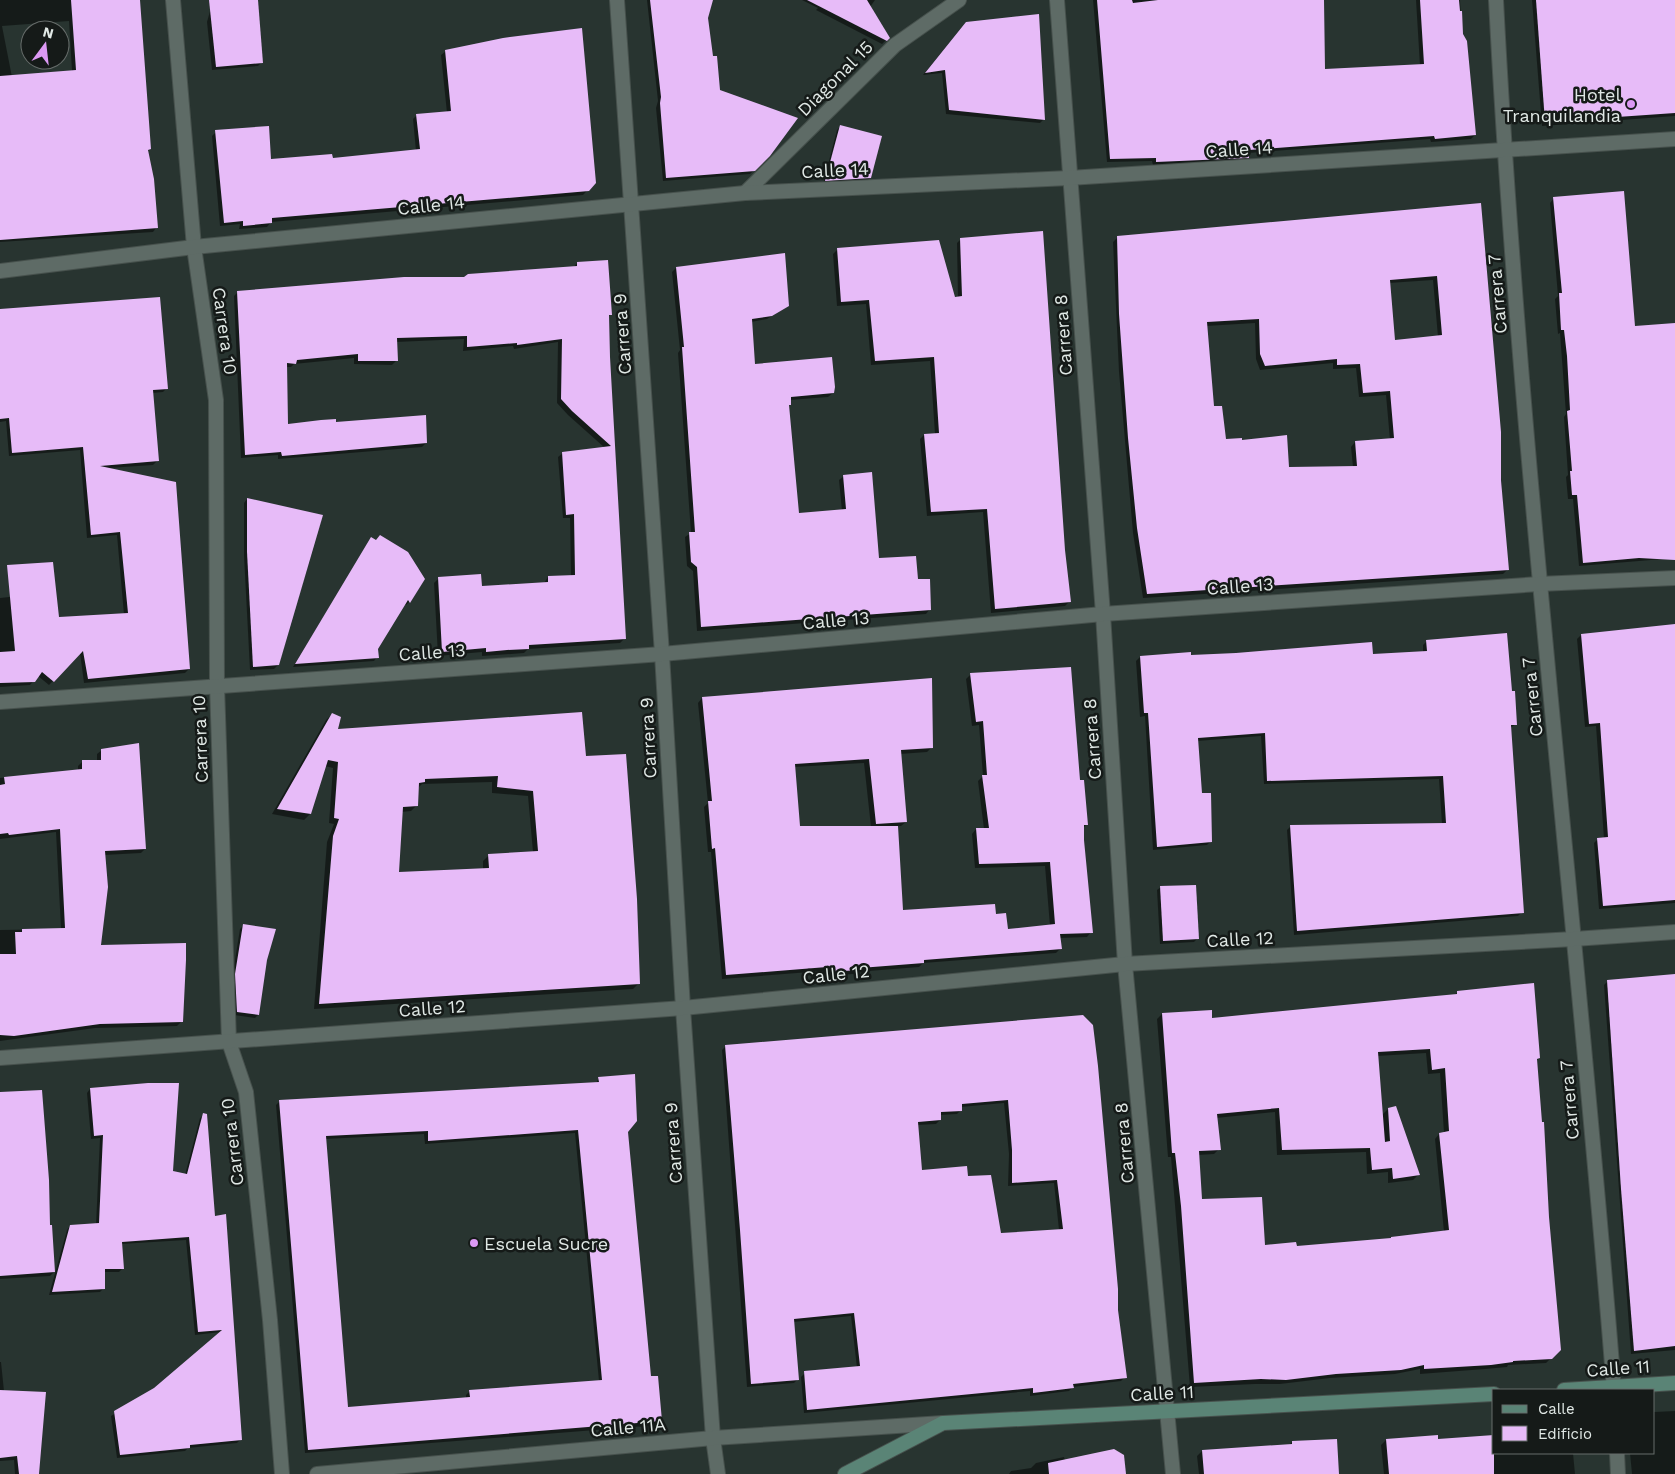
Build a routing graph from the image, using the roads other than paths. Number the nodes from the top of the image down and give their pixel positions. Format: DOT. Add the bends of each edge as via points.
graph roads {
  1 [pos="173,0"];
  2 [pos="617,0"];
  3 [pos="959,0"];
  4 [pos="1057,0"];
  5 [pos="1496,0"];
  6 [pos="1675,139"];
  7 [pos="1504,151"];
  8 [pos="1069,178"];
  9 [pos="745,193"];
  10 [pos="631,204"];
  11 [pos="194,247"];
  12 [pos="0,272"];
  13 [pos="1675,578"];
  14 [pos="1540,584"];
  15 [pos="1103,614"];
  16 [pos="662,654"];
  17 [pos="218,686"];
  18 [pos="0,702"];
  19 [pos="1675,932"];
  20 [pos="1574,939"];
  21 [pos="1125,964"];
  22 [pos="683,1008"];
  23 [pos="230,1042"];
  24 [pos="0,1058"];
  25 [pos="1675,1383"];
  26 [pos="1614,1389"];
  27 [pos="1492,1394"];
  28 [pos="1168,1411"];
  29 [pos="943,1423"];
  30 [pos="713,1438"];
  31 [pos="1617,1454"];
  32 [pos="282,1474"];
  33 [pos="317,1474"];
  34 [pos="718,1474"];
  35 [pos="845,1474"];
  36 [pos="1174,1474"];
  37 [pos="1618,1474"];
  1 -- 11 [label="street, Carrera 10"];
  2 -- 10 [label="street, Carrera 9"];
  3 -- 9 [label="street, Diagonal 15" via="895,45"];
  4 -- 8 [label="street, Carrera 8"];
  5 -- 7 [label="street, Carrera 7"];
  6 -- 7 [label="street, Calle 14"];
  7 -- 8 [label="street, Calle 14"];
  7 -- 14 [label="street, Carrera 7"];
  8 -- 9 [label="street, Calle 14"];
  8 -- 15 [label="street, Carrera 8"];
  9 -- 10 [label="street, Calle 14"];
  10 -- 11 [label="street, Calle 14"];
  10 -- 16 [label="street, Carrera 9"];
  11 -- 12 [label="street, Calle 14"];
  11 -- 17 [label="street, Carrera 10" via="216,400"];
  13 -- 14 [label="street, Calle 13"];
  14 -- 15 [label="street, Calle 13"];
  14 -- 20 [label="street, Carrera 7"];
  15 -- 16 [label="street, Calle 13"];
  15 -- 21 [label="street, Carrera 8"];
  16 -- 17 [label="street, Calle 13"];
  16 -- 22 [label="street, Carrera 9"];
  17 -- 18 [label="street, Calle 13"];
  17 -- 23 [label="street, Carrera 10"];
  19 -- 20 [label="street, Calle 12"];
  20 -- 21 [label="street, Calle 12"];
  20 -- 26 [label="street, Carrera 7"];
  21 -- 22 [label="street, Calle 12"];
  21 -- 28 [label="street, Carrera 8"];
  22 -- 23 [label="street, Calle 12"];
  22 -- 30 [label="street, Carrera 9"];
  23 -- 24 [label="street, Calle 12"];
  23 -- 32 [label="street, Carrera 10" via="246,1092 270,1320"];
  25 -- 26 [label="main road, Calle 11"];
  27 -- 28 [label="main road, Calle 11"];
  28 -- 29 [label="main road, Calle 11"];
  28 -- 36 [label="street, Carrera 8"];
  29 -- 30 [label="street, Calle 11A"];
  29 -- 35 [label="main road, Calle 11"];
  30 -- 33 [label="street, Calle 11A"];
  30 -- 34 [label="street, Carrera 9"];
  31 -- 37 [label="street"];
}
